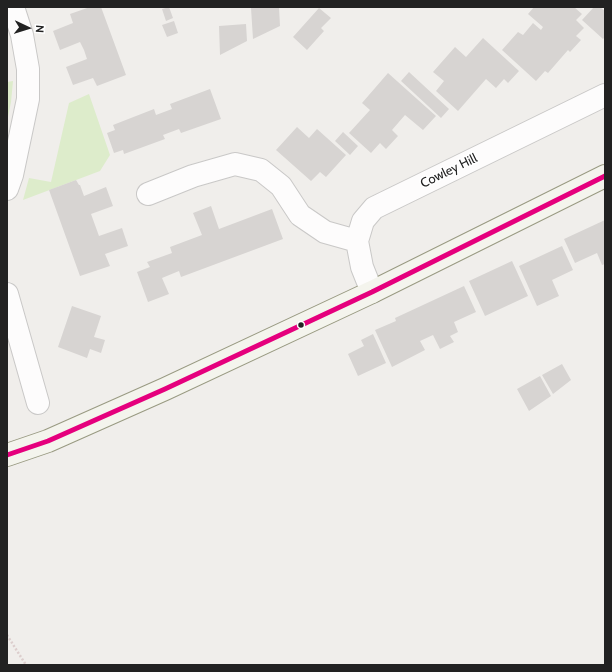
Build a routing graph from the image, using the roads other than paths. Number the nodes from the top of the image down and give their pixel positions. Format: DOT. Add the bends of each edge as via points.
graph roads {
  1 [pos="13,7"];
  2 [pos="605,95"];
  3 [pos="605,176"];
  4 [pos="7,189"];
  5 [pos="148,194"];
  6 [pos="357,241"];
  7 [pos="372,292"];
  8 [pos="7,294"];
  9 [pos="38,403"];
  10 [pos="7,455"];
  1 -- 4 [label="street" via="22,35 28,69 28,99"];
  2 -- 6 [label="street, Cowley Hill" via="374,208 363,221"];
  3 -- 7 [label="main road"];
  5 -- 6 [label="street" via="193,176 235,164 261,170 281,186 300,215 325,232"];
  6 -- 7 [label="street, Cowley Hill" via="362,267"];
  7 -- 10 [label="main road" via="158,392 48,441"];
  8 -- 9 [label="street"];
}
